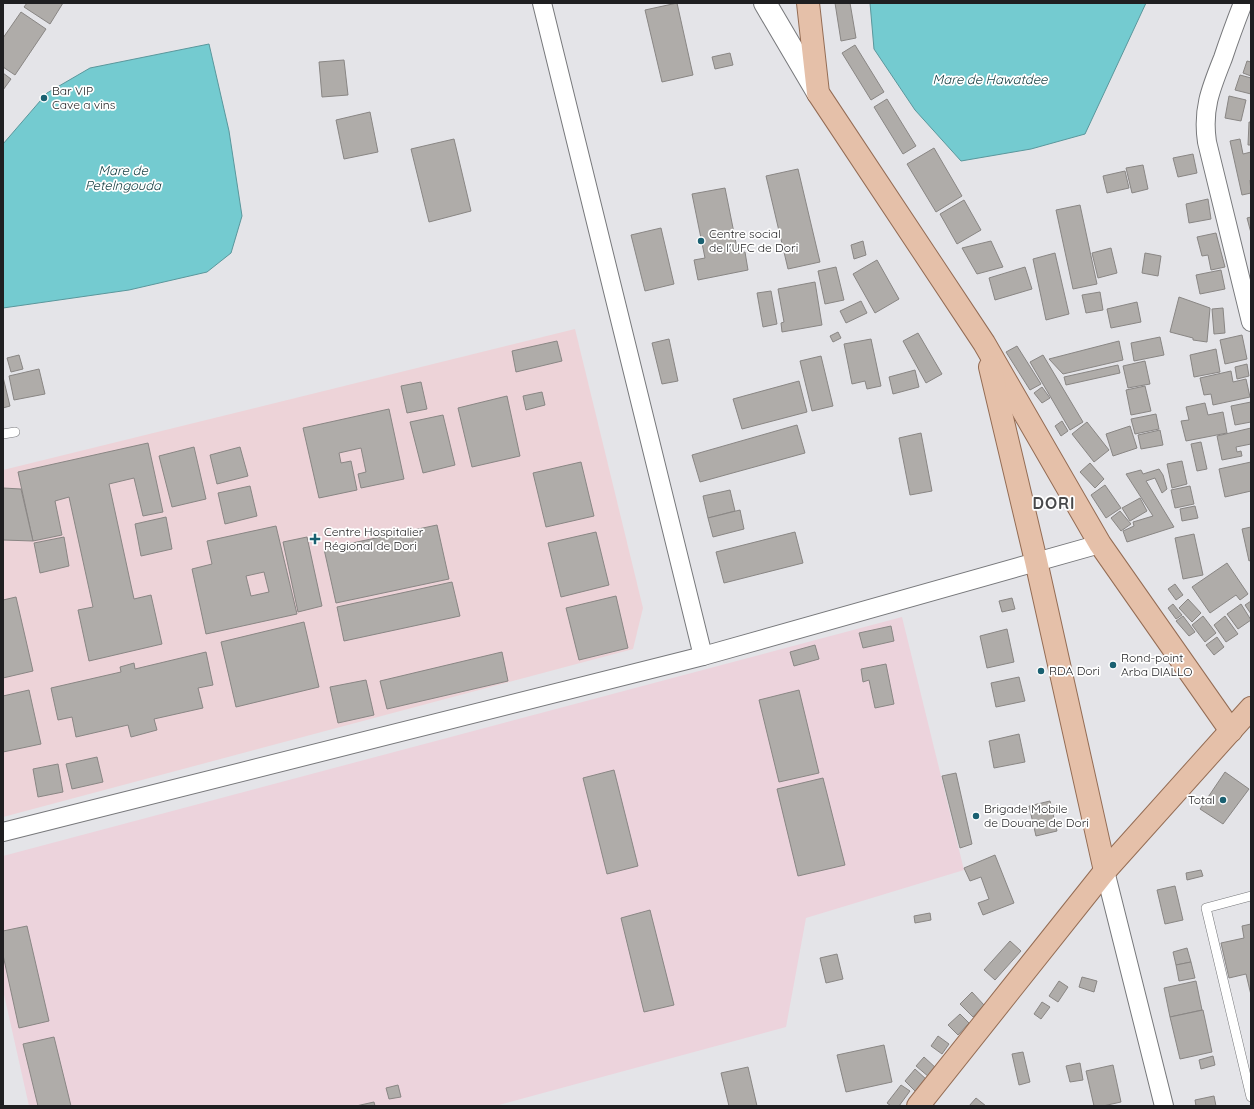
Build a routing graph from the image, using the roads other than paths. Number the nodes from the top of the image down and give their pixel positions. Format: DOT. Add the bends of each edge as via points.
graph roads {
  1 [pos="542,3"];
  2 [pos="765,3"];
  3 [pos="808,3"];
  4 [pos="1243,3"];
  5 [pos="818,93"];
  6 [pos="1251,322"];
  7 [pos="984,343"];
  8 [pos="15,432"];
  9 [pos="3,434"];
  10 [pos="1100,544"];
  11 [pos="1036,561"];
  12 [pos="703,656"];
  13 [pos="1251,708"];
  14 [pos="1231,730"];
  15 [pos="3,832"];
  16 [pos="1105,871"];
  17 [pos="1251,896"];
  18 [pos="1251,1097"];
  19 [pos="918,1106"];
  20 [pos="1164,1106"];
  1 -- 12 [label="street"];
  2 -- 5 [label="main road"];
  3 -- 5 [label="main road"];
  4 -- 6 [label="street" via="1208,97 1205,132"];
  5 -- 7 [label="main road"];
  7 -- 10 [label="main road"];
  7 -- 11 [label="main road"];
  8 -- 9 [label="lane"];
  10 -- 11 [label="street"];
  10 -- 14 [label="main road"];
  11 -- 12 [label="street"];
  11 -- 16 [label="main road"];
  12 -- 15 [label="street"];
  13 -- 14 [label="main road"];
  14 -- 16 [label="main road"];
  16 -- 19 [label="main road"];
  16 -- 20 [label="street"];
  17 -- 18 [label="lane" via="1206,908"];
}
